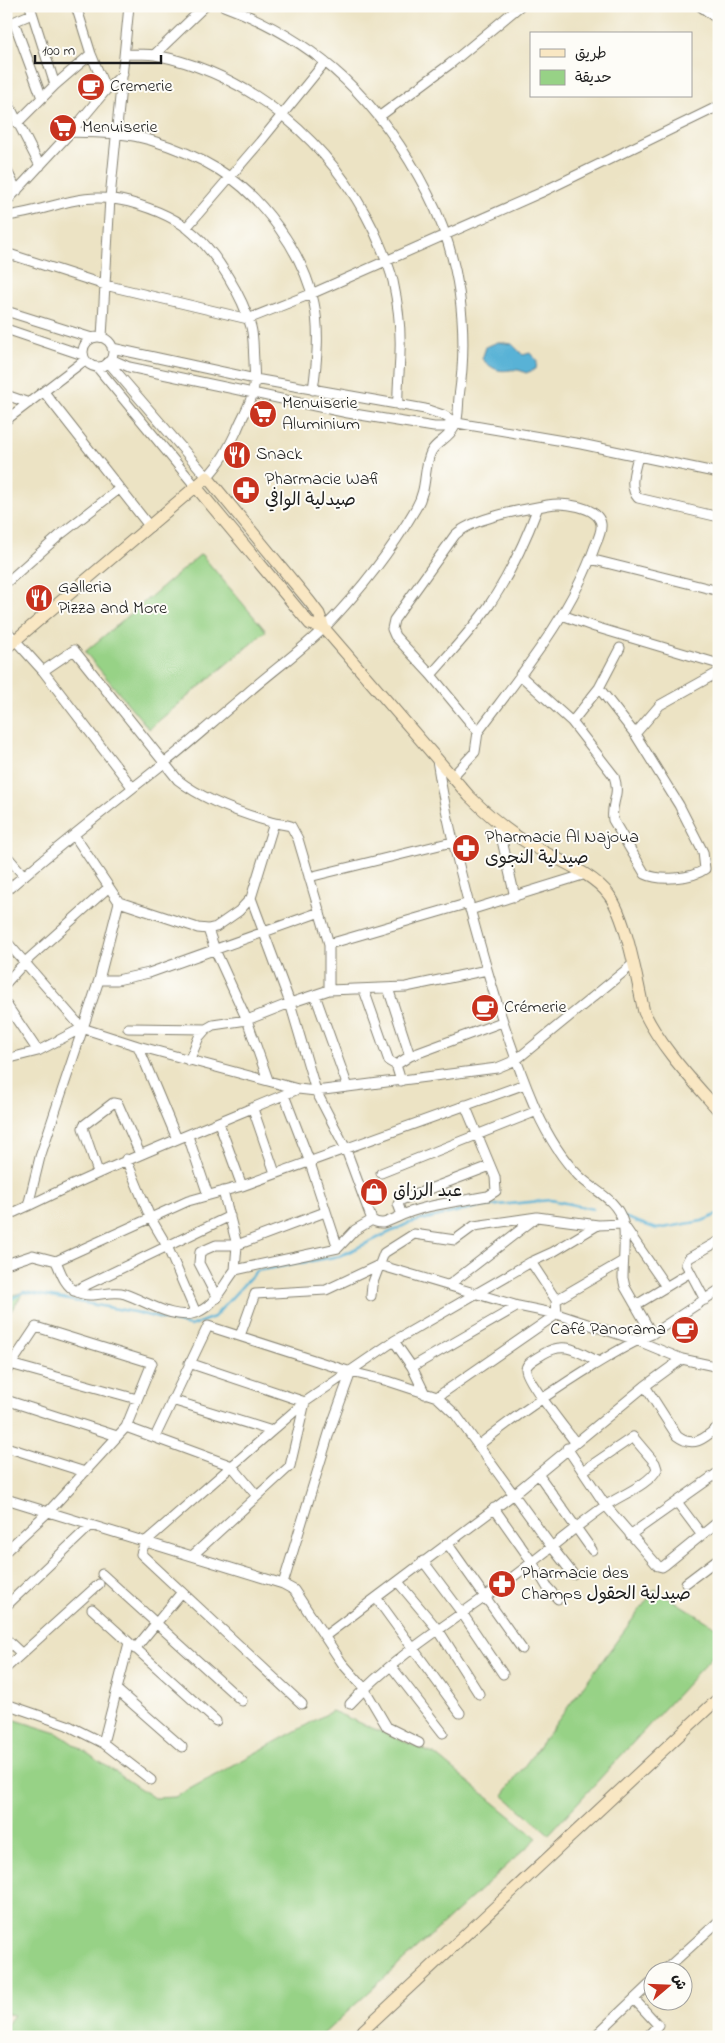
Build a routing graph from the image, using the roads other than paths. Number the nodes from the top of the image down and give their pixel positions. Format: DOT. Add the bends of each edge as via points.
graph roads {
  1 [pos="76,6"];
  2 [pos="129,6"];
  3 [pos="204,6"];
  4 [pos="224,6"];
  5 [pos="520,6"];
  6 [pos="700,6"];
  7 [pos="713,9"];
  8 [pos="31,10"];
  9 [pos="719,20"];
  10 [pos="10,23"];
  11 [pos="91,54"];
  12 [pos="125,54"];
  13 [pos="154,55"];
  14 [pos="325,62"];
  15 [pos="123,74"];
  16 [pos="55,85"];
  17 [pos="106,90"];
  18 [pos="42,98"];
  19 [pos="6,99"];
  20 [pos="719,106"];
  21 [pos="282,115"];
  22 [pos="380,116"];
  23 [pos="17,123"];
  24 [pos="71,132"];
  25 [pos="116,134"];
  26 [pos="40,166"];
  27 [pos="6,169"];
  28 [pos="230,177"];
  29 [pos="17,191"];
  30 [pos="110,198"];
  31 [pos="6,202"];
  32 [pos="6,216"];
  33 [pos="186,228"];
  34 [pos="445,235"];
  35 [pos="6,253"];
  36 [pos="386,260"];
  37 [pos="105,285"];
  38 [pos="312,294"];
  39 [pos="6,311"];
  40 [pos="248,319"];
  41 [pos="6,329"];
  42 [pos="102,337"];
  43 [pos="92,338"];
  44 [pos="112,348"];
  45 [pos="84,357"];
  46 [pos="110,361"];
  47 [pos="98,367"];
  48 [pos="130,367"];
  49 [pos="123,378"];
  50 [pos="255,379"];
  51 [pos="313,390"];
  52 [pos="44,392"];
  53 [pos="253,393"];
  54 [pos="6,395"];
  55 [pos="29,403"];
  56 [pos="398,405"];
  57 [pos="6,420"];
  58 [pos="456,422"];
  59 [pos="638,456"];
  60 [pos="719,473"];
  61 [pos="207,477"];
  62 [pos="196,487"];
  63 [pos="119,488"];
  64 [pos="538,507"];
  65 [pos="719,517"];
  66 [pos="150,527"];
  67 [pos="590,559"];
  68 [pos="8,579"];
  69 [pos="719,591"];
  70 [pos="562,615"];
  71 [pos="324,628"];
  72 [pos="6,630"];
  73 [pos="16,640"];
  74 [pos="6,648"];
  75 [pos="620,648"];
  76 [pos="719,664"];
  77 [pos="43,671"];
  78 [pos="719,672"];
  79 [pos="431,675"];
  80 [pos="520,676"];
  81 [pos="599,688"];
  82 [pos="572,722"];
  83 [pos="478,732"];
  84 [pos="635,734"];
  85 [pos="437,760"];
  86 [pos="163,764"];
  87 [pos="452,777"];
  88 [pos="132,787"];
  89 [pos="274,823"];
  90 [pos="498,823"];
  91 [pos="74,835"];
  92 [pos="452,842"];
  93 [pos="6,855"];
  94 [pos="586,874"];
  95 [pos="24,876"];
  96 [pos="309,877"];
  97 [pos="109,887"];
  98 [pos="6,892"];
  99 [pos="515,896"];
  100 [pos="251,898"];
  101 [pos="119,902"];
  102 [pos="470,906"];
  103 [pos="320,912"];
  104 [pos="208,929"];
  105 [pos="264,932"];
  106 [pos="6,941"];
  107 [pos="329,944"];
  108 [pos="216,950"];
  109 [pos="25,962"];
  110 [pos="632,964"];
  111 [pos="487,970"];
  112 [pos="98,980"];
  113 [pos="6,983"];
  114 [pos="388,988"];
  115 [pos="329,990"];
  116 [pos="364,990"];
  117 [pos="315,995"];
  118 [pos="290,1003"];
  119 [pos="6,1004"];
  120 [pos="247,1020"];
  121 [pos="502,1022"];
  122 [pos="82,1028"];
  123 [pos="128,1028"];
  124 [pos="206,1029"];
  125 [pos="138,1046"];
  126 [pos="38,1051"];
  127 [pos="410,1056"];
  128 [pos="6,1059"];
  129 [pos="516,1060"];
  130 [pos="189,1061"];
  131 [pos="396,1065"];
  132 [pos="268,1080"];
  133 [pos="401,1081"];
  134 [pos="526,1084"];
  135 [pos="348,1087"];
  136 [pos="298,1089"];
  137 [pos="316,1091"];
  138 [pos="284,1095"];
  139 [pos="465,1105"];
  140 [pos="253,1109"];
  141 [pos="537,1111"];
  142 [pos="719,1111"];
  143 [pos="219,1123"];
  144 [pos="188,1136"];
  145 [pos="476,1136"];
  146 [pos="177,1139"];
  147 [pos="346,1147"];
  148 [pos="140,1154"];
  149 [pos="126,1160"];
  150 [pos="309,1160"];
  151 [pos="490,1166"];
  152 [pos="98,1172"];
  153 [pos="275,1173"];
  154 [pos="381,1173"];
  155 [pos="242,1186"];
  156 [pos="223,1191"];
  157 [pos="208,1195"];
  158 [pos="28,1206"];
  159 [pos="325,1212"];
  160 [pos="402,1215"];
  161 [pos="6,1216"];
  162 [pos="230,1216"];
  163 [pos="150,1217"];
  164 [pos="537,1217"];
  165 [pos="372,1220"];
  166 [pos="624,1224"];
  167 [pos="598,1225"];
  168 [pos="719,1241"];
  169 [pos="237,1245"];
  170 [pos="168,1246"];
  171 [pos="338,1248"];
  172 [pos="56,1261"];
  173 [pos="623,1261"];
  174 [pos="531,1262"];
  175 [pos="6,1264"];
  176 [pos="379,1265"];
  177 [pos="235,1270"];
  178 [pos="689,1273"];
  179 [pos="449,1285"];
  180 [pos="665,1285"];
  181 [pos="719,1290"];
  182 [pos="74,1291"];
  183 [pos="476,1293"];
  184 [pos="370,1296"];
  185 [pos="217,1298"];
  186 [pos="556,1300"];
  187 [pos="705,1300"];
  188 [pos="636,1305"];
  189 [pos="518,1306"];
  190 [pos="196,1313"];
  191 [pos="557,1314"];
  192 [pos="652,1334"];
  193 [pos="240,1336"];
  194 [pos="636,1340"];
  195 [pos="394,1341"];
  196 [pos="682,1359"];
  197 [pos="599,1362"];
  198 [pos="189,1363"];
  199 [pos="719,1366"];
  200 [pos="8,1368"];
  201 [pos="412,1368"];
  202 [pos="351,1372"];
  203 [pos="644,1386"];
  204 [pos="425,1394"];
  205 [pos="437,1398"];
  206 [pos="543,1398"];
  207 [pos="137,1399"];
  208 [pos="6,1400"];
  209 [pos="172,1400"];
  210 [pos="305,1402"];
  211 [pos="719,1426"];
  212 [pos="126,1427"];
  213 [pos="272,1431"];
  214 [pos="117,1436"];
  215 [pos="156,1437"];
  216 [pos="575,1442"];
  217 [pos="479,1445"];
  218 [pos="6,1447"];
  219 [pos="567,1448"];
  220 [pos="232,1466"];
  221 [pos="583,1471"];
  222 [pos="85,1472"];
  223 [pos="719,1472"];
  224 [pos="538,1474"];
  225 [pos="514,1494"];
  226 [pos="257,1496"];
  227 [pos="6,1499"];
  228 [pos="677,1502"];
  229 [pos="606,1506"];
  230 [pos="494,1508"];
  231 [pos="48,1512"];
  232 [pos="719,1521"];
  233 [pos="91,1525"];
  234 [pos="576,1528"];
  235 [pos="701,1534"];
  236 [pos="630,1535"];
  237 [pos="145,1542"];
  238 [pos="447,1542"];
  239 [pos="551,1546"];
  240 [pos="8,1547"];
  241 [pos="592,1550"];
  242 [pos="192,1556"];
  243 [pos="719,1558"];
  244 [pos="423,1562"];
  245 [pos="532,1562"];
  246 [pos="102,1574"];
  247 [pos="573,1574"];
  248 [pos="398,1582"];
  249 [pos="686,1583"];
  250 [pos="99,1584"];
  251 [pos="283,1584"];
  252 [pos="182,1592"];
  253 [pos="485,1597"];
  254 [pos="377,1599"];
  255 [pos="558,1599"];
  256 [pos="6,1606"];
  257 [pos="92,1609"];
  258 [pos="462,1613"];
  259 [pos="156,1623"];
  260 [pos="438,1631"];
  261 [pos="324,1636"];
  262 [pos="6,1639"];
  263 [pos="132,1646"];
  264 [pos="414,1649"];
  265 [pos="522,1649"];
  266 [pos="21,1653"];
  267 [pos="391,1666"];
  268 [pos="6,1668"];
  269 [pos="503,1674"];
  270 [pos="364,1688"];
  271 [pos="117,1690"];
  272 [pos="479,1694"];
  273 [pos="719,1698"];
  274 [pos="242,1701"];
  275 [pos="6,1704"];
  276 [pos="302,1704"];
  277 [pos="350,1704"];
  278 [pos="460,1713"];
  279 [pos="216,1722"];
  280 [pos="443,1733"];
  281 [pos="103,1743"];
  282 [pos="419,1743"];
  283 [pos="182,1747"];
  284 [pos="151,1780"];
  285 [pos="719,1921"];
  286 [pos="676,1960"];
  287 [pos="642,1991"];
  288 [pos="634,1999"];
  289 [pos="356,2037"];
  290 [pos="594,2037"];
  291 [pos="647,2037"];
  1 -- 11 [label="street"];
  2 -- 12 [label="street"];
  3 -- 13 [label="street"];
  4 -- 14 [label="street" via="283,33"];
  5 -- 22 [label="street"];
  6 -- 7 [label="street"];
  7 -- 9 [label="street"];
  8 -- 10 [label="street"];
  8 -- 16 [label="street"];
  10 -- 18 [label="street"];
  11 -- 16 [label="street"];
  11 -- 17 [label="street"];
  12 -- 13 [label="street"];
  12 -- 15 [label="street"];
  13 -- 21 [label="street" via="199,67 230,82"];
  14 -- 21 [label="street"];
  14 -- 22 [label="street" via="350,83"];
  15 -- 17 [label="street"];
  15 -- 25 [label="street"];
  16 -- 18 [label="street"];
  17 -- 24 [label="street"];
  18 -- 23 [label="street"];
  19 -- 23 [label="street"];
  20 -- 34 [label="street"];
  21 -- 28 [label="street"];
  21 -- 36 [label="street" via="315,145 345,182 370,222"];
  22 -- 34 [label="street" via="420,179"];
  23 -- 26 [label="street"];
  24 -- 25 [label="street"];
  24 -- 26 [label="street"];
  25 -- 28 [label="street" via="180,150"];
  25 -- 30 [label="street"];
  26 -- 29 [label="street"];
  27 -- 29 [label="street"];
  28 -- 33 [label="street"];
  28 -- 38 [label="street" via="252,197 281,232 301,266"];
  29 -- 31 [label="street"];
  30 -- 32 [label="street" via="78,199"];
  30 -- 33 [label="street" via="144,207"];
  30 -- 37 [label="street"];
  33 -- 40 [label="street" via="211,253 235,290"];
  34 -- 36 [label="street"];
  34 -- 58 [label="street" via="454,261 461,310 461,382"];
  35 -- 37 [label="street"];
  36 -- 38 [label="street"];
  36 -- 56 [label="street" via="398,314"];
  37 -- 40 [label="street"];
  37 -- 42 [label="street"];
  38 -- 40 [label="street"];
  38 -- 51 [label="street" via="317,337"];
  39 -- 43 [label="street"];
  40 -- 50 [label="street"];
  41 -- 45 [label="street"];
  42 -- 43 [label="street"];
  42 -- 44 [label="street"];
  43 -- 45 [label="street" via="85,345"];
  44 -- 46 [label="street"];
  44 -- 50 [label="street"];
  45 -- 47 [label="street" via="88,363"];
  45 -- 52 [label="street"];
  46 -- 47 [label="street"];
  46 -- 48 [label="street"];
  46 -- 49 [label="street"];
  47 -- 62 [label="street"];
  48 -- 49 [label="street"];
  48 -- 53 [label="street"];
  49 -- 61 [label="street"];
  50 -- 51 [label="street"];
  50 -- 53 [label="street"];
  51 -- 56 [label="street"];
  52 -- 55 [label="street"];
  52 -- 63 [label="street"];
  53 -- 58 [label="street" via="420,425 444,427"];
  53 -- 61 [label="street" via="222,458"];
  54 -- 55 [label="street"];
  55 -- 57 [label="street"];
  56 -- 58 [label="street" via="444,415"];
  58 -- 59 [label="street"];
  58 -- 71 [label="street" via="449,436 431,452 424,493 399,536"];
  59 -- 60 [label="street"];
  59 -- 65 [label="street" via="632,486 638,498"];
  61 -- 62 [label="street"];
  61 -- 71 [label="street" via="310,602"];
  62 -- 66 [label="street"];
  62 -- 71 [label="street" via="310,624"];
  63 -- 66 [label="street"];
  63 -- 68 [label="street"];
  64 -- 67 [label="street" via="566,504 598,516 600,531"];
  64 -- 79 [label="street" via="516,560 498,592"];
  64 -- 79 [label="street" via="478,521 455,534 394,620 392,629 395,636"];
  66 -- 73 [label="street"];
  67 -- 69 [label="street"];
  67 -- 70 [label="street"];
  70 -- 76 [label="street"];
  70 -- 80 [label="street"];
  71 -- 85 [label="street"];
  71 -- 86 [label="street"];
  72 -- 73 [label="street"];
  73 -- 74 [label="street"];
  73 -- 77 [label="street"];
  75 -- 81 [label="street"];
  77 -- 86 [label="street" via="74,650"];
  77 -- 88 [label="street"];
  78 -- 84 [label="street" via="660,705"];
  79 -- 83 [label="street"];
  80 -- 82 [label="street"];
  80 -- 83 [label="street"];
  81 -- 82 [label="street"];
  81 -- 84 [label="street"];
  82 -- 84 [label="street" via="614,776 618,795 613,820 645,874 672,878 700,873 705,869 703,852 679,805"];
  83 -- 87 [label="street" via="475,752"];
  85 -- 87 [label="street"];
  85 -- 92 [label="street"];
  86 -- 88 [label="street"];
  86 -- 89 [label="street" via="190,790 235,811"];
  87 -- 90 [label="street"];
  88 -- 91 [label="street"];
  89 -- 96 [label="street" via="291,826 294,830"];
  89 -- 100 [label="street"];
  90 -- 94 [label="street" via="525,842"];
  90 -- 99 [label="street"];
  91 -- 95 [label="street"];
  91 -- 97 [label="street"];
  92 -- 96 [label="street"];
  92 -- 102 [label="street"];
  93 -- 95 [label="street"];
  94 -- 99 [label="street"];
  94 -- 110 [label="street" via="609,894 617,909"];
  95 -- 98 [label="street"];
  96 -- 103 [label="street"];
  97 -- 101 [label="street"];
  97 -- 109 [label="street"];
  99 -- 102 [label="street"];
  100 -- 104 [label="street" via="240,911"];
  100 -- 105 [label="street"];
  101 -- 104 [label="street"];
  101 -- 112 [label="street"];
  102 -- 107 [label="street"];
  102 -- 111 [label="street"];
  103 -- 105 [label="street"];
  103 -- 107 [label="street"];
  104 -- 108 [label="street"];
  105 -- 108 [label="street"];
  105 -- 118 [label="street"];
  106 -- 109 [label="street"];
  107 -- 115 [label="street"];
  108 -- 112 [label="street" via="149,973 117,980"];
  108 -- 120 [label="street"];
  109 -- 113 [label="street"];
  109 -- 122 [label="street"];
  110 -- 129 [label="street"];
  110 -- 142 [label="street" via="650,1024 662,1044"];
  111 -- 114 [label="street" via="423,985"];
  111 -- 121 [label="street"];
  112 -- 122 [label="street"];
  114 -- 116 [label="street"];
  114 -- 127 [label="street"];
  115 -- 116 [label="street"];
  115 -- 117 [label="street"];
  116 -- 131 [label="street" via="389,1061"];
  117 -- 118 [label="street"];
  117 -- 135 [label="street"];
  118 -- 120 [label="street"];
  118 -- 137 [label="street"];
  119 -- 126 [label="street"];
  120 -- 124 [label="street"];
  120 -- 132 [label="street"];
  121 -- 127 [label="street"];
  121 -- 129 [label="street"];
  122 -- 125 [label="street"];
  122 -- 126 [label="street"];
  122 -- 158 [label="street" via="40,1157"];
  123 -- 124 [label="street"];
  124 -- 130 [label="street" via="195,1044"];
  125 -- 130 [label="street"];
  125 -- 146 [label="street"];
  126 -- 128 [label="street"];
  127 -- 131 [label="street"];
  129 -- 133 [label="street" via="497,1068"];
  129 -- 134 [label="street"];
  130 -- 132 [label="street"];
  131 -- 133 [label="street"];
  132 -- 136 [label="street"];
  133 -- 135 [label="street"];
  134 -- 139 [label="street"];
  134 -- 141 [label="street"];
  135 -- 137 [label="street"];
  136 -- 137 [label="street"];
  136 -- 138 [label="street"];
  137 -- 147 [label="street"];
  138 -- 140 [label="street"];
  138 -- 150 [label="street"];
  139 -- 145 [label="street"];
  139 -- 147 [label="street"];
  140 -- 143 [label="street"];
  140 -- 153 [label="street"];
  141 -- 145 [label="street"];
  141 -- 166 [label="street" via="562,1156 580,1177 612,1202"];
  143 -- 144 [label="street"];
  143 -- 155 [label="street"];
  144 -- 146 [label="street"];
  144 -- 157 [label="street"];
  145 -- 151 [label="street"];
  145 -- 154 [label="street"];
  146 -- 148 [label="street"];
  147 -- 150 [label="street"];
  147 -- 165 [label="street"];
  148 -- 149 [label="street"];
  148 -- 152 [label="street" via="118,1104 113,1103 83,1128"];
  149 -- 152 [label="street"];
  149 -- 163 [label="street"];
  150 -- 153 [label="street"];
  150 -- 159 [label="street"];
  151 -- 160 [label="street" via="401,1200 398,1204"];
  151 -- 160 [label="street" via="496,1186 493,1194"];
  152 -- 158 [label="street"];
  153 -- 155 [label="street"];
  155 -- 156 [label="street"];
  156 -- 157 [label="street"];
  156 -- 162 [label="street"];
  157 -- 163 [label="street"];
  158 -- 161 [label="street"];
  159 -- 169 [label="street"];
  159 -- 171 [label="street"];
  160 -- 165 [label="street" via="384,1224"];
  162 -- 169 [label="street"];
  162 -- 170 [label="street"];
  163 -- 170 [label="street"];
  163 -- 172 [label="street"];
  164 -- 167 [label="street"];
  164 -- 176 [label="street" via="474,1226 455,1240 414,1234 384,1253"];
  164 -- 179 [label="street"];
  165 -- 171 [label="street" via="355,1230"];
  166 -- 167 [label="street"];
  166 -- 173 [label="street"];
  166 -- 180 [label="street"];
  167 -- 174 [label="street"];
  168 -- 178 [label="street" via="687,1260"];
  169 -- 177 [label="street"];
  169 -- 185 [label="street" via="216,1245 200,1252 199,1263"];
  170 -- 182 [label="street"];
  170 -- 190 [label="street"];
  171 -- 177 [label="street"];
  172 -- 175 [label="street" via="32,1255"];
  172 -- 182 [label="street" via="66,1284"];
  173 -- 186 [label="street"];
  173 -- 188 [label="street" via="625,1287"];
  174 -- 183 [label="street"];
  174 -- 186 [label="street"];
  176 -- 179 [label="street"];
  176 -- 184 [label="street"];
  176 -- 193 [label="street" via="326,1290 256,1294"];
  177 -- 185 [label="street"];
  178 -- 180 [label="street"];
  178 -- 187 [label="street"];
  179 -- 183 [label="street"];
  180 -- 188 [label="street"];
  181 -- 187 [label="street"];
  182 -- 190 [label="street" via="84,1295 123,1293 178,1314"];
  183 -- 189 [label="street"];
  183 -- 195 [label="street"];
  185 -- 190 [label="street"];
  186 -- 191 [label="street"];
  187 -- 192 [label="street"];
  188 -- 192 [label="street"];
  189 -- 191 [label="street"];
  189 -- 201 [label="street"];
  191 -- 194 [label="street"];
  191 -- 205 [label="street"];
  192 -- 194 [label="street"];
  193 -- 198 [label="street" via="208,1326"];
  193 -- 202 [label="street"];
  194 -- 196 [label="street"];
  194 -- 197 [label="street"];
  195 -- 201 [label="street"];
  195 -- 202 [label="street"];
  196 -- 199 [label="street"];
  196 -- 203 [label="street"];
  197 -- 206 [label="street"];
  197 -- 206 [label="street" via="562,1347 553,1348 529,1363 528,1375"];
  198 -- 209 [label="street"];
  198 -- 210 [label="street"];
  200 -- 207 [label="street"];
  200 -- 207 [label="street" via="36,1327 152,1363"];
  201 -- 204 [label="street"];
  202 -- 204 [label="street"];
  202 -- 210 [label="street"];
  202 -- 251 [label="street"];
  203 -- 211 [label="street" via="677,1436 684,1441 697,1441"];
  203 -- 216 [label="street"];
  204 -- 205 [label="street"];
  205 -- 217 [label="street" via="456,1415"];
  206 -- 216 [label="street"];
  206 -- 217 [label="street"];
  207 -- 212 [label="street"];
  208 -- 214 [label="street"];
  209 -- 213 [label="street"];
  209 -- 215 [label="street"];
  210 -- 213 [label="street"];
  210 -- 226 [label="street" via="290,1466"];
  212 -- 214 [label="street"];
  212 -- 215 [label="street"];
  213 -- 220 [label="street"];
  214 -- 222 [label="street"];
  215 -- 220 [label="street"];
  216 -- 219 [label="street"];
  217 -- 225 [label="street"];
  218 -- 222 [label="street"];
  219 -- 221 [label="street"];
  219 -- 224 [label="street"];
  220 -- 226 [label="street"];
  220 -- 237 [label="street"];
  221 -- 229 [label="street"];
  221 -- 229 [label="street" via="633,1437 655,1463 656,1472"];
  222 -- 231 [label="street"];
  223 -- 228 [label="street"];
  224 -- 225 [label="street"];
  224 -- 234 [label="street"];
  225 -- 230 [label="street"];
  225 -- 239 [label="street"];
  226 -- 242 [label="street"];
  227 -- 231 [label="street"];
  228 -- 235 [label="street"];
  228 -- 236 [label="street"];
  229 -- 234 [label="street"];
  229 -- 236 [label="street"];
  230 -- 238 [label="street"];
  230 -- 245 [label="street"];
  231 -- 233 [label="street"];
  231 -- 240 [label="street"];
  232 -- 235 [label="street"];
  233 -- 237 [label="street"];
  233 -- 256 [label="street"];
  234 -- 239 [label="street"];
  234 -- 241 [label="street"];
  235 -- 236 [label="street" via="662,1567"];
  237 -- 242 [label="street"];
  237 -- 252 [label="street" via="141,1554"];
  238 -- 244 [label="street"];
  238 -- 253 [label="street"];
  239 -- 245 [label="street"];
  239 -- 247 [label="street"];
  242 -- 251 [label="street"];
  243 -- 249 [label="street"];
  244 -- 248 [label="street"];
  244 -- 258 [label="street"];
  245 -- 253 [label="street"];
  245 -- 255 [label="street"];
  246 -- 259 [label="street"];
  248 -- 254 [label="street"];
  248 -- 260 [label="street"];
  250 -- 266 [label="street"];
  251 -- 261 [label="street" via="294,1590"];
  252 -- 259 [label="street"];
  252 -- 276 [label="street"];
  253 -- 258 [label="street"];
  253 -- 265 [label="street"];
  254 -- 261 [label="street"];
  254 -- 264 [label="street"];
  257 -- 263 [label="street"];
  258 -- 260 [label="street"];
  258 -- 269 [label="street"];
  259 -- 263 [label="street"];
  259 -- 274 [label="street"];
  260 -- 264 [label="street"];
  260 -- 272 [label="street"];
  261 -- 270 [label="street"];
  262 -- 266 [label="street"];
  263 -- 271 [label="street"];
  263 -- 279 [label="street"];
  264 -- 267 [label="street"];
  264 -- 278 [label="street"];
  266 -- 268 [label="street"];
  267 -- 270 [label="street"];
  267 -- 280 [label="street"];
  270 -- 277 [label="street"];
  270 -- 282 [label="street" via="388,1727"];
  271 -- 281 [label="street"];
  271 -- 283 [label="street"];
  273 -- 289 [label="street"];
  275 -- 281 [label="street" via="67,1725"];
  281 -- 284 [label="street"];
  285 -- 286 [label="street"];
  287 -- 288 [label="street"];
  288 -- 290 [label="street"];
  288 -- 291 [label="street" via="658,2025"];
}
